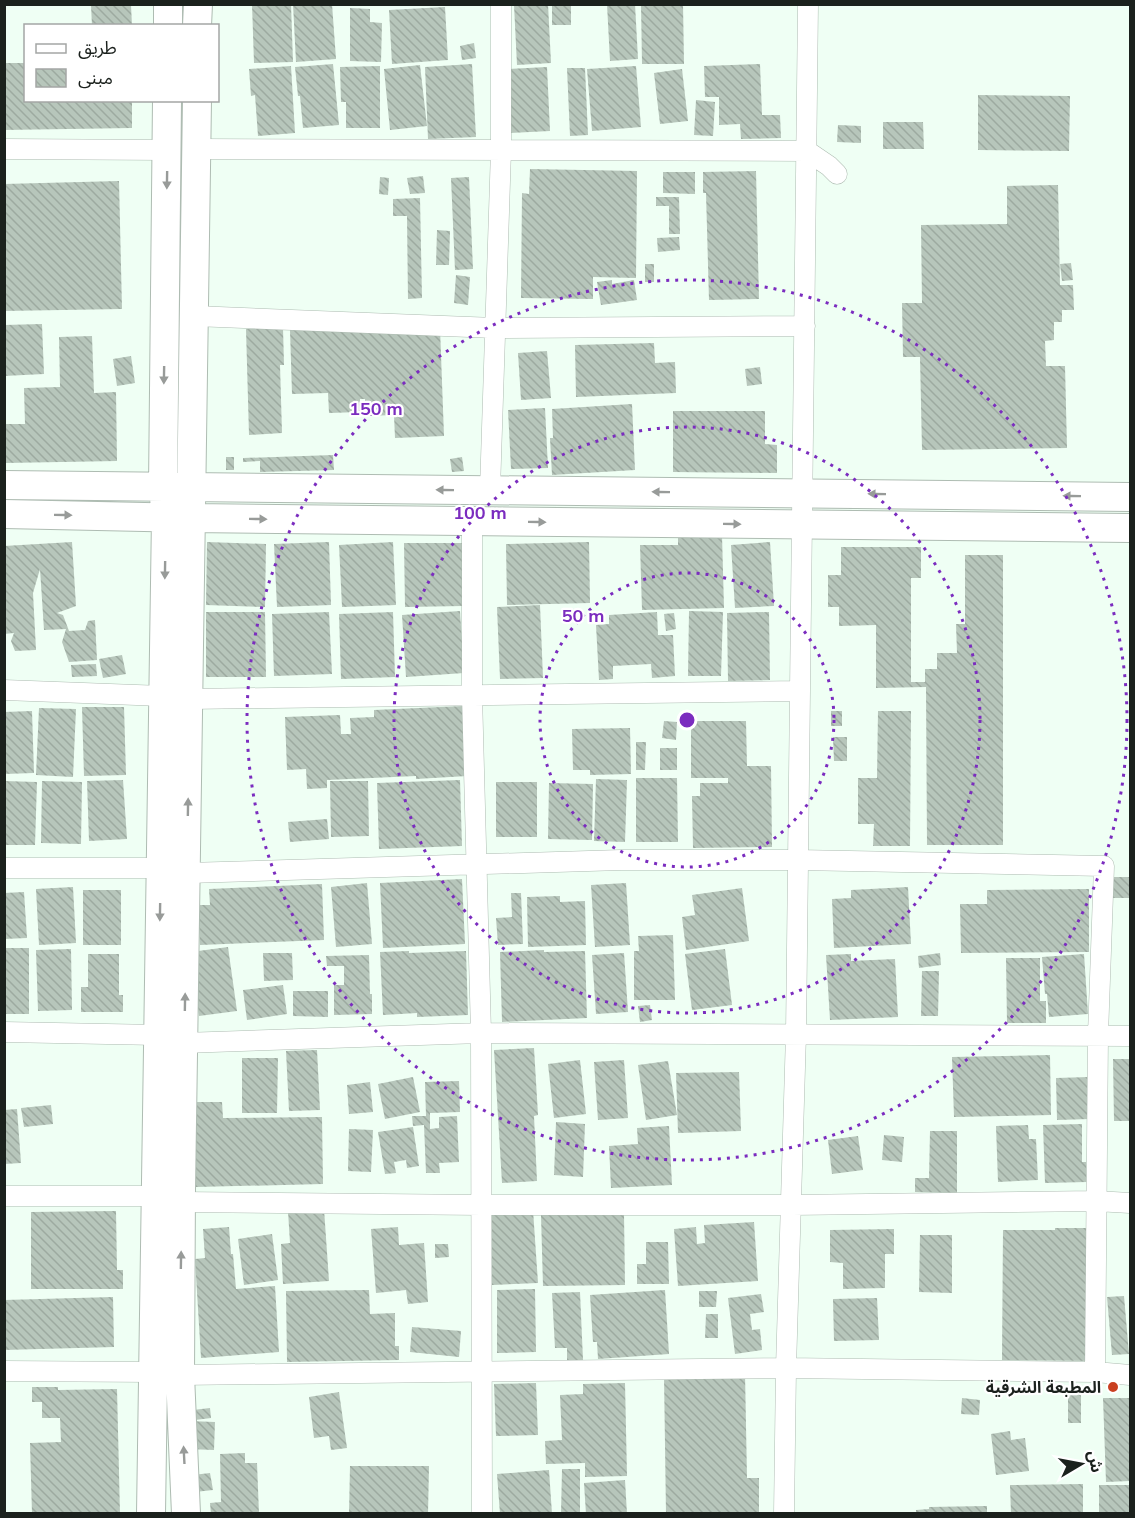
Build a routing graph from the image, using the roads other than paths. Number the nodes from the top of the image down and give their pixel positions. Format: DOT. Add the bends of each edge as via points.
graph roads {
  1 [pos="168,4"];
  2 [pos="198,4"];
  3 [pos="501,4"];
  4 [pos="808,4"];
  5 [pos="168,24"];
  6 [pos="198,24"];
  7 [pos="167,102"];
  8 [pos="197,102"];
  9 [pos="4,149"];
  10 [pos="197,149"];
  11 [pos="167,150"];
  12 [pos="501,150"];
  13 [pos="807,151"];
  14 [pos="837,174"];
  15 [pos="194,316"];
  16 [pos="805,326"];
  17 [pos="495,327"];
  18 [pos="4,485"];
  19 [pos="163,487"];
  20 [pos="192,487"];
  21 [pos="490,490"];
  22 [pos="803,493"];
  23 [pos="1131,497"];
  24 [pos="4,514"];
  25 [pos="178,518"];
  26 [pos="472,521"];
  27 [pos="803,525"];
  28 [pos="1131,528"];
  29 [pos="4,690"];
  30 [pos="801,690"];
  31 [pos="472,695"];
  32 [pos="176,698"];
  33 [pos="798,860"];
  34 [pos="476,864"];
  35 [pos="4,868"];
  36 [pos="174,871"];
  37 [pos="4,1032"];
  38 [pos="481,1034"];
  39 [pos="796,1034"];
  40 [pos="1098,1035"];
  41 [pos="1131,1036"];
  42 [pos="171,1039"];
  43 [pos="169,1195"];
  44 [pos="4,1196"];
  45 [pos="1096,1201"];
  46 [pos="1131,1203"];
  47 [pos="482,1205"];
  48 [pos="792,1205"];
  49 [pos="786,1368"];
  50 [pos="4,1371"];
  51 [pos="482,1371"];
  52 [pos="1095,1372"];
  53 [pos="167,1374"];
  54 [pos="1131,1375"];
  55 [pos="152,1514"];
  56 [pos="186,1514"];
  57 [pos="482,1514"];
  58 [pos="784,1514"];
  1 -- 5 [label="street"];
  2 -- 6 [label="street"];
  3 -- 12 [label="street"];
  4 -- 13 [label="street"];
  7 -- 11 [label="street"];
  8 -- 10 [label="street"];
  9 -- 11 [label="street"];
  10 -- 12 [label="street"];
  10 -- 15 [label="street"];
  11 -- 19 [label="street, one-way" via="157,298"];
  12 -- 13 [label="street"];
  12 -- 17 [label="street"];
  13 -- 14 [label="street"];
  13 -- 16 [label="street"];
  15 -- 17 [label="street"];
  15 -- 20 [label="street"];
  16 -- 17 [label="street"];
  16 -- 22 [label="street"];
  17 -- 21 [label="street"];
  18 -- 19 [label="street"];
  19 -- 20 [label="street"];
  19 -- 25 [label="street"];
  21 -- 20 [label="street, one-way"];
  20 -- 25 [label="street"];
  22 -- 21 [label="street, one-way"];
  23 -- 22 [label="street, one-way"];
  22 -- 27 [label="street"];
  24 -- 25 [label="street, one-way"];
  25 -- 26 [label="street, one-way"];
  25 -- 32 [label="street"];
  26 -- 27 [label="street, one-way"];
  26 -- 31 [label="street"];
  27 -- 28 [label="street"];
  27 -- 30 [label="street"];
  29 -- 32 [label="street"];
  30 -- 31 [label="street"];
  30 -- 33 [label="street"];
  31 -- 32 [label="street"];
  31 -- 34 [label="street"];
  32 -- 36 [label="street"];
  33 -- 34 [label="street"];
  33 -- 39 [label="street"];
  33 -- 40 [label="street" via="1104,866"];
  34 -- 36 [label="street"];
  34 -- 38 [label="street"];
  35 -- 36 [label="street"];
  36 -- 42 [label="street"];
  37 -- 42 [label="street"];
  38 -- 39 [label="street"];
  38 -- 42 [label="street"];
  38 -- 47 [label="street"];
  39 -- 40 [label="street"];
  39 -- 48 [label="street"];
  40 -- 41 [label="street"];
  40 -- 45 [label="street"];
  42 -- 43 [label="street"];
  43 -- 44 [label="street"];
  43 -- 47 [label="street"];
  43 -- 53 [label="street"];
  45 -- 46 [label="street"];
  45 -- 48 [label="street"];
  45 -- 52 [label="street"];
  47 -- 48 [label="street"];
  47 -- 51 [label="street"];
  48 -- 49 [label="street"];
  49 -- 51 [label="street"];
  49 -- 52 [label="street"];
  49 -- 58 [label="street"];
  50 -- 53 [label="street"];
  51 -- 53 [label="street"];
  51 -- 57 [label="street"];
  52 -- 54 [label="street"];
  53 -- 55 [label="street"];
  56 -- 53 [label="street, one-way"];
}
